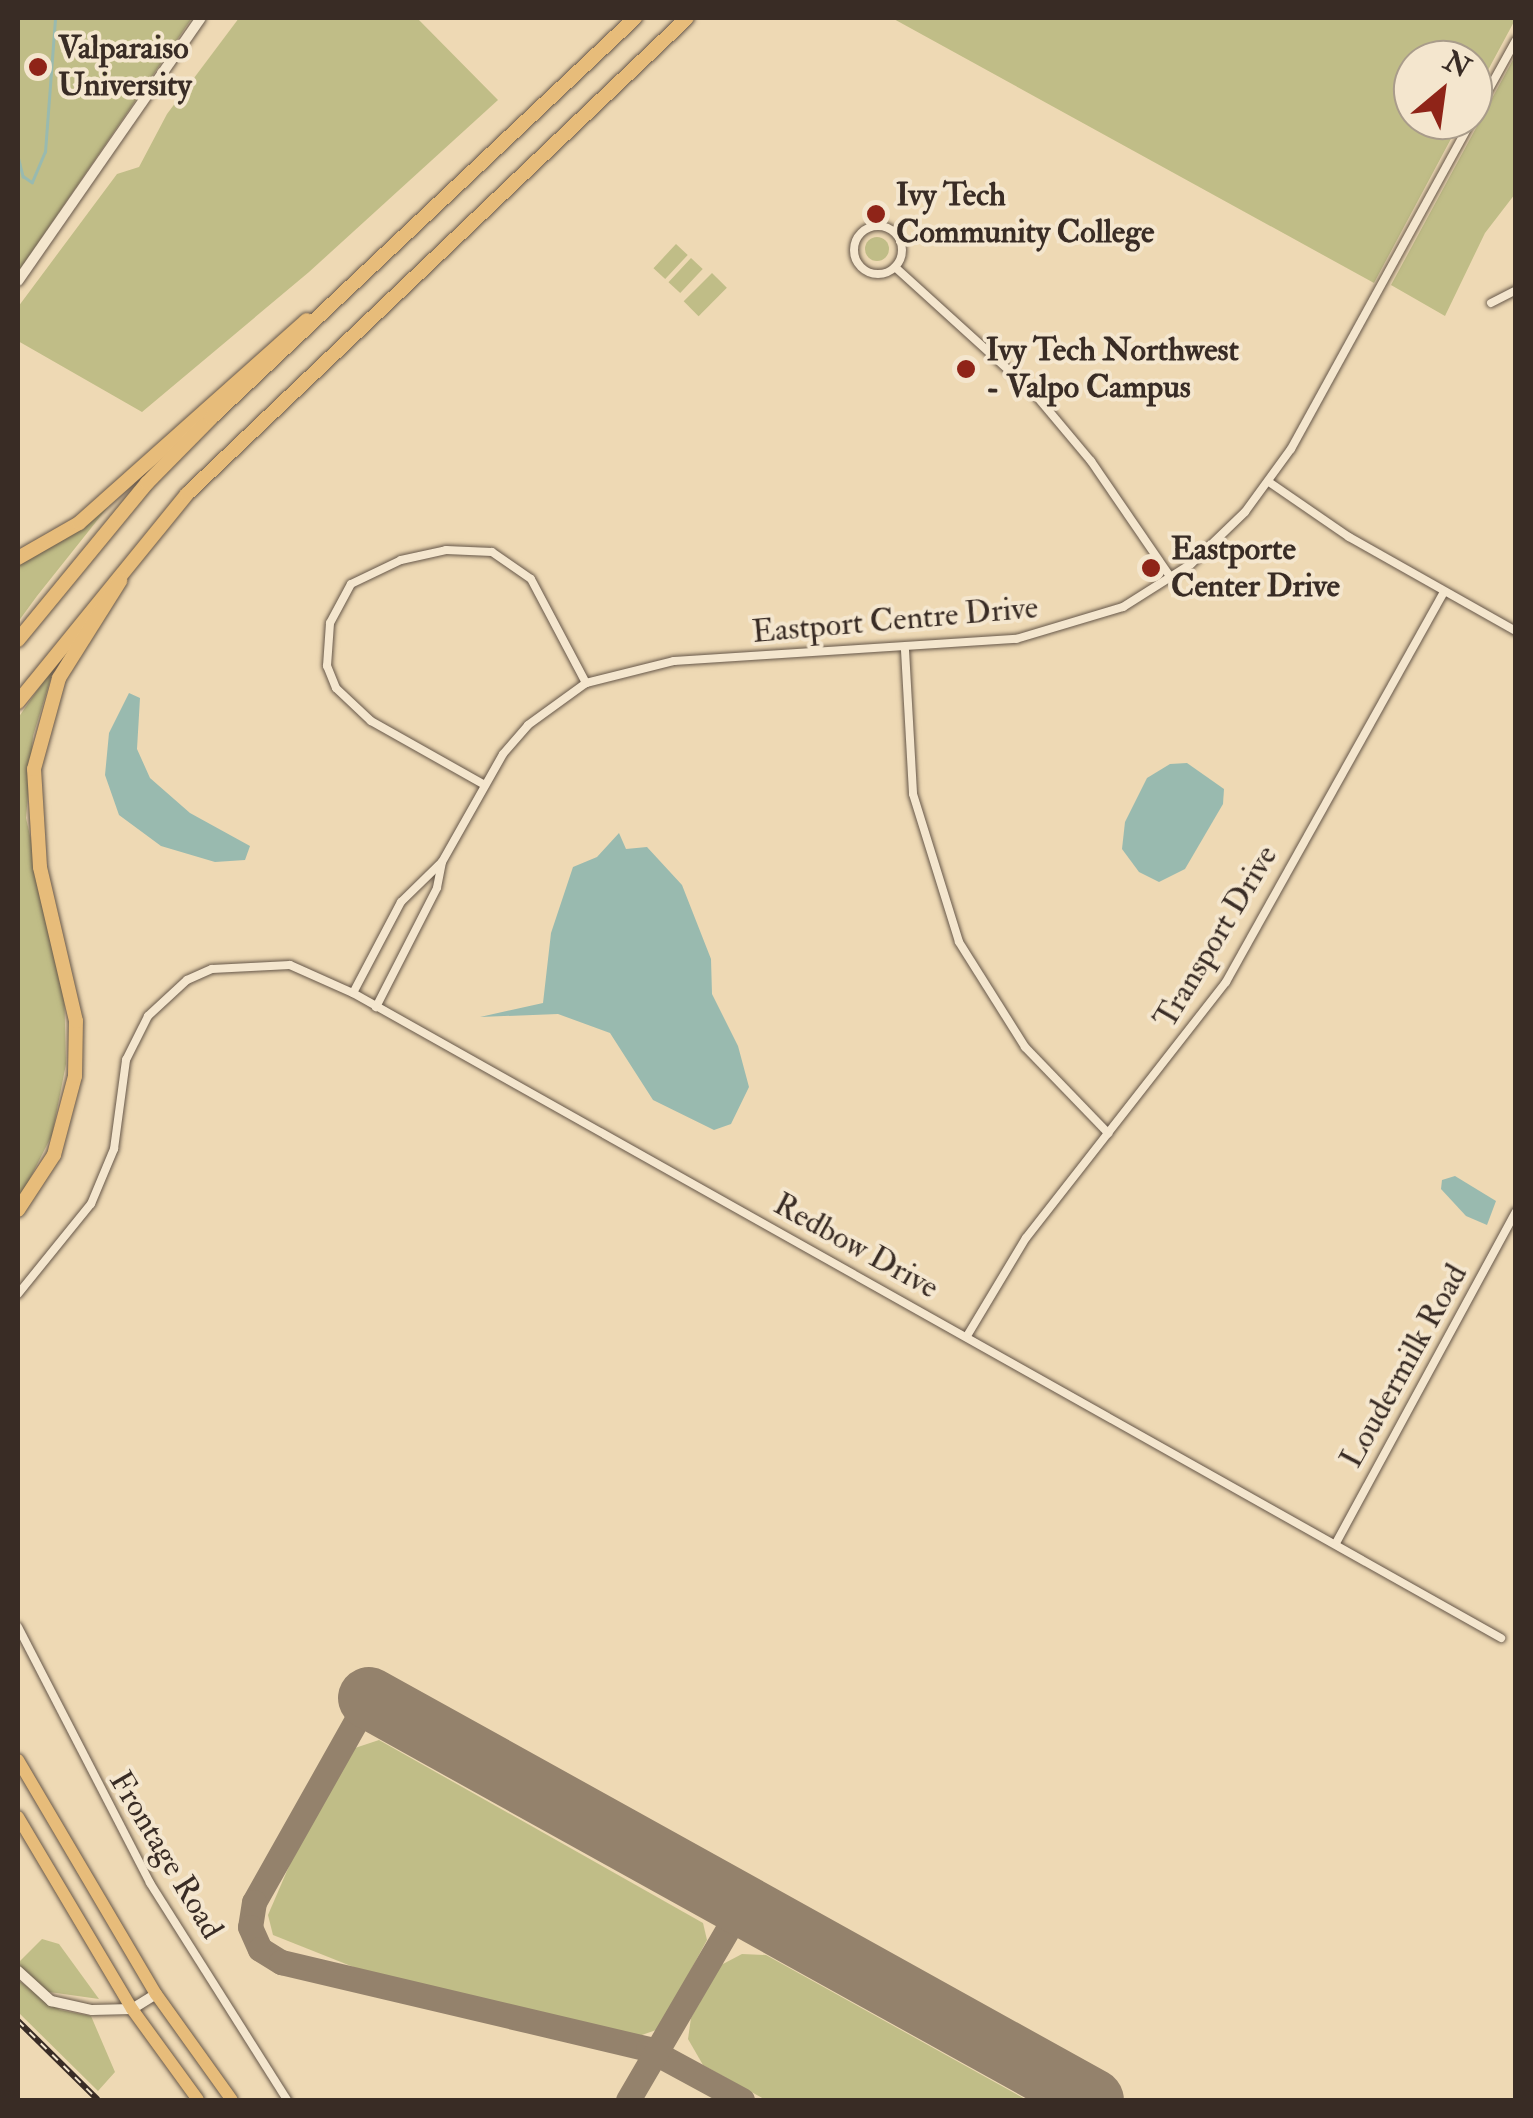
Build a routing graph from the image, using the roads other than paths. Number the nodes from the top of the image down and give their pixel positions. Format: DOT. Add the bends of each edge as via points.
graph roads {
  1 [pos="201,18"];
  2 [pos="635,18"];
  3 [pos="688,18"];
  4 [pos="1516,40"];
  5 [pos="1493,82"];
  6 [pos="1461,140"];
  7 [pos="895,267"];
  8 [pos="18,281"];
  9 [pos="1516,290"];
  10 [pos="1491,303"];
  11 [pos="329,306"];
  12 [pos="1270,482"];
  13 [pos="133,554"];
  14 [pos="18,558"];
  15 [pos="1170,578"];
  16 [pos="1444,592"];
  17 [pos="1516,631"];
  18 [pos="18,640"];
  19 [pos="905,650"];
  20 [pos="586,683"];
  21 [pos="18,702"];
  22 [pos="482,784"];
  23 [pos="442,862"];
  24 [pos="353,993"];
  25 [pos="376,1008"];
  26 [pos="1108,1132"];
  27 [pos="39,1183"];
  28 [pos="18,1210"];
  29 [pos="1516,1212"];
  30 [pos="18,1220"];
  31 [pos="18,1294"];
  32 [pos="966,1336"];
  33 [pos="1336,1543"];
  34 [pos="18,1627"];
  35 [pos="1501,1638"];
  36 [pos="18,1760"];
  37 [pos="18,1817"];
  38 [pos="18,1971"];
  39 [pos="156,1994"];
  40 [pos="132,2009"];
  41 [pos="198,2100"];
  42 [pos="232,2100"];
  43 [pos="286,2100"];
  1 -- 8 [label="street"];
  2 -- 11 [label="highway"];
  3 -- 13 [label="highway" via="240,440"];
  4 -- 5 [label="street, Eastport Centre Drive"];
  6 -- 12 [label="street, Eastport Centre Drive"];
  7 -- 7 [label="street" via="902,252 898,237 885,227 863,231 855,243 859,265 880,274"];
  7 -- 15 [label="street" via="1033,392 1091,462"];
  9 -- 10 [label="street"];
  11 -- 14 [label="highway" via="288,331 78,523"];
  11 -- 18 [label="highway" via="147,483"];
  12 -- 15 [label="street, Eastport Centre Drive" via="1216,542"];
  12 -- 16 [label="street"];
  13 -- 21 [label="highway"];
  13 -- 27 [label="highway" via="59,678 34,768 40,867 76,1021 68,1115"];
  15 -- 19 [label="street, Eastport Centre Drive" via="1123,607 1050,632"];
  16 -- 17 [label="street"];
  16 -- 26 [label="street, Transport Drive" via="1226,982"];
  19 -- 20 [label="street, Eastport Centre Drive" via="674,662"];
  19 -- 26 [label="street" via="912,794 959,942 1025,1047"];
  20 -- 22 [label="street, Eastport Centre Drive" via="528,725"];
  20 -- 22 [label="street" via="531,579 492,552 468,548 416,556 352,584 338,602 328,635 327,666 336,688 372,721"];
  22 -- 23 [label="street, Eastport Centre Drive"];
  23 -- 24 [label="street, Eastport Centre Drive" via="400,902"];
  23 -- 25 [label="street, Eastport Centre Drive" via="437,888"];
  24 -- 25 [label="street, Redbow Drive"];
  24 -- 31 [label="street" via="290,965 250,962 212,969 164,998 126,1060 114,1149 91,1204"];
  25 -- 32 [label="street, Redbow Drive"];
  26 -- 32 [label="street, Transport Drive" via="1008,1265"];
  27 -- 28 [label="highway"];
  27 -- 30 [label="highway"];
  29 -- 33 [label="street, Loudermilk Road"];
  32 -- 33 [label="street, Redbow Drive"];
  33 -- 35 [label="street, Redbow Drive"];
  34 -- 43 [label="street, Frontage Road" via="150,1883"];
  36 -- 39 [label="highway"];
  37 -- 40 [label="highway"];
  38 -- 40 [label="street" via="51,2001"];
  39 -- 40 [label="street"];
  39 -- 42 [label="highway"];
  40 -- 41 [label="highway"];
}
